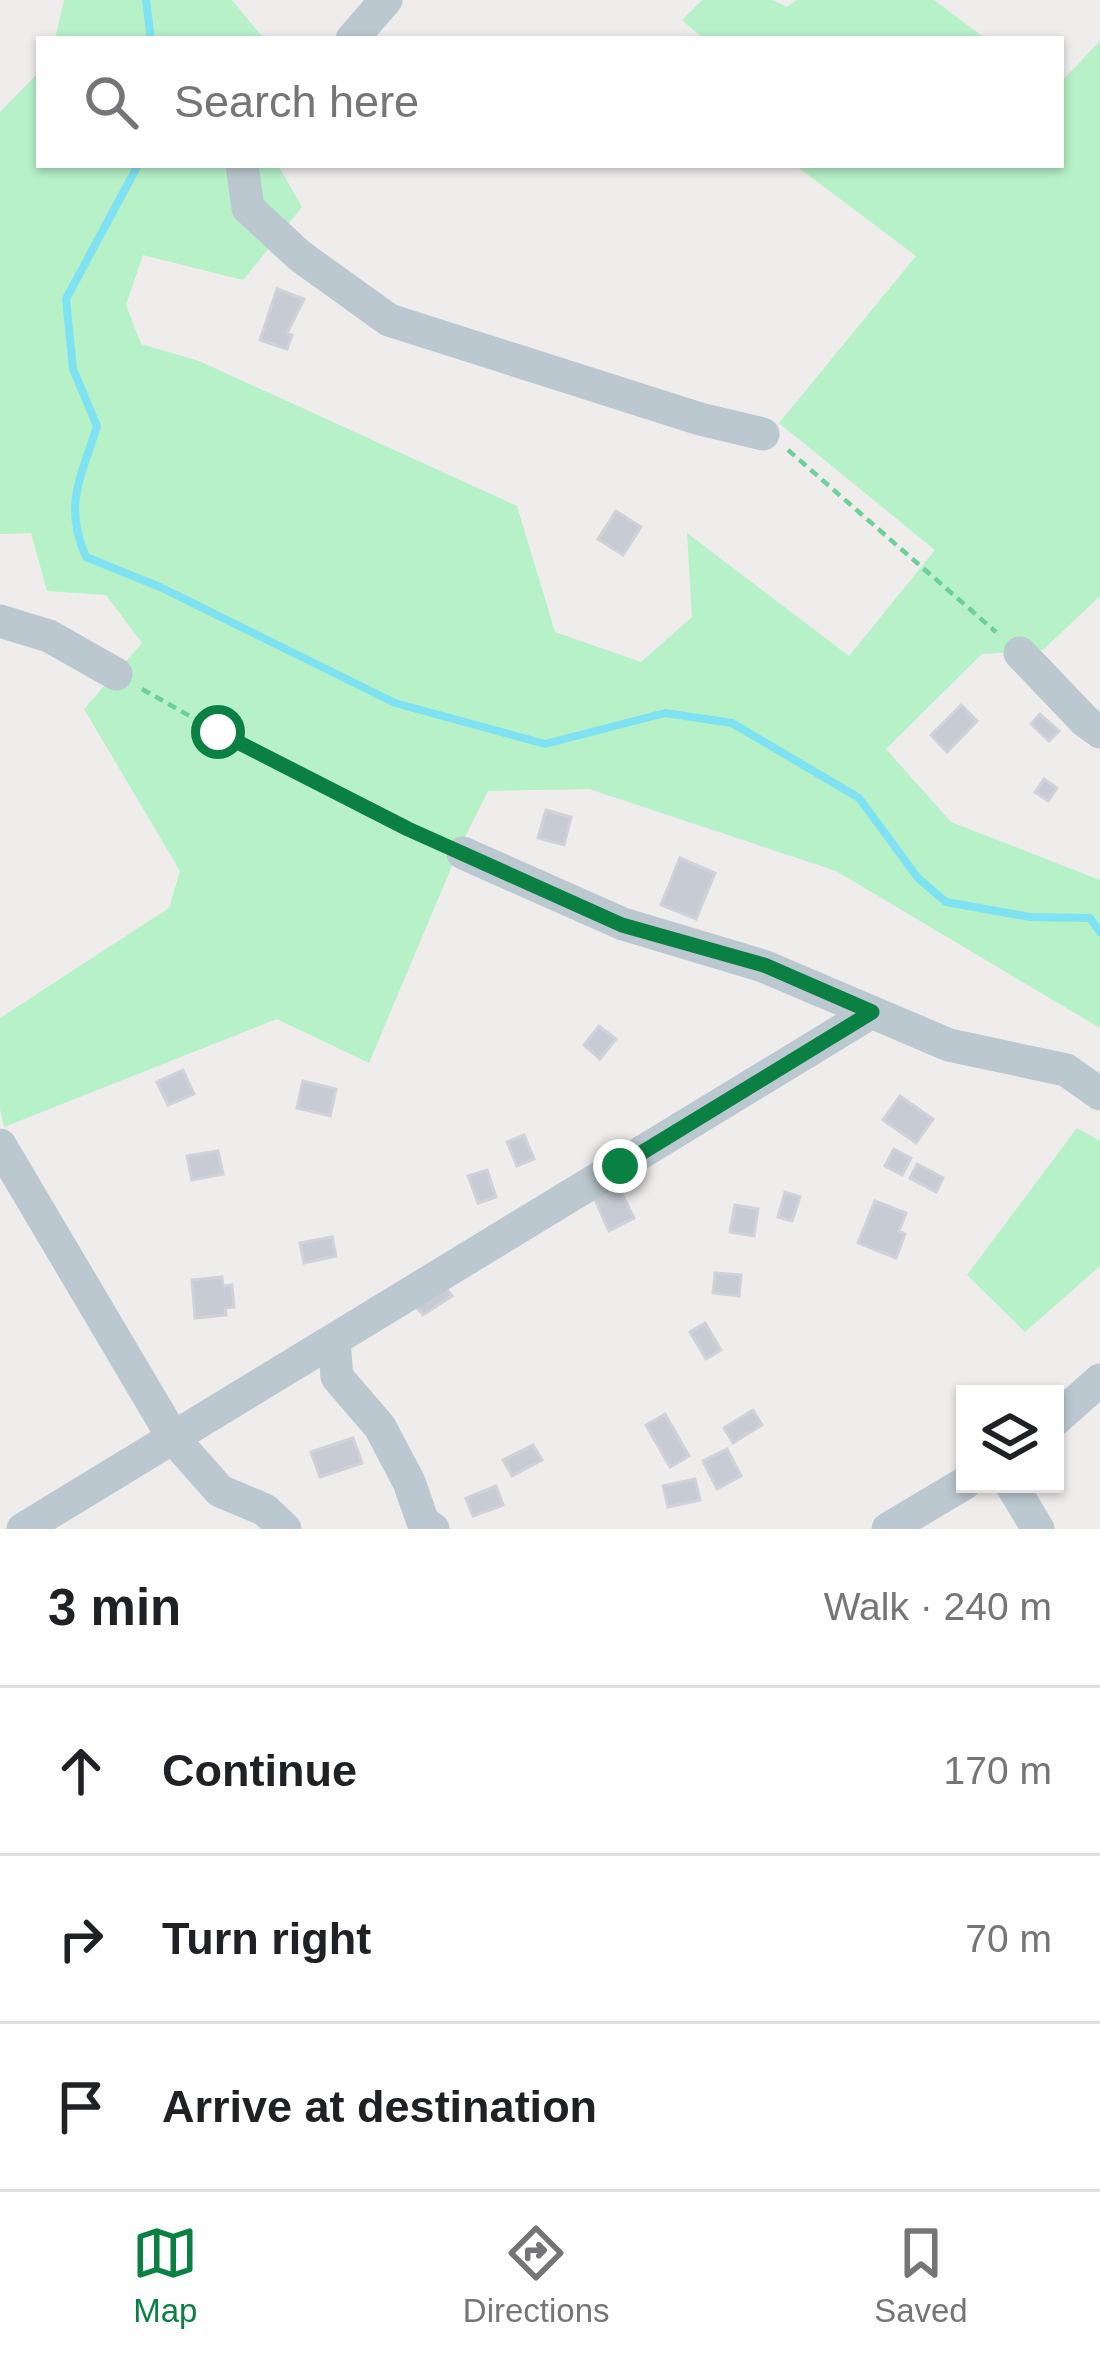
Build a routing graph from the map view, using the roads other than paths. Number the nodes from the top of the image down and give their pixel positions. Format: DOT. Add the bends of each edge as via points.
graph roads {
  1 [pos="386,0"];
  2 [pos="355,36"];
  3 [pos="242,168"];
  4 [pos="764,434"];
  5 [pos="0,621"];
  6 [pos="1021,653"];
  7 [pos="116,674"];
  8 [pos="1100,732"];
  9 [pos="463,853"];
  10 [pos="872,1012"];
  11 [pos="1100,1094"];
  12 [pos="0,1145"];
  13 [pos="334,1342"];
  14 [pos="1100,1380"];
  15 [pos="1064,1412"];
  16 [pos="174,1439"];
  17 [pos="956,1488"];
  18 [pos="1016,1493"];
  19 [pos="426,1527"];
  20 [pos="23,1529"];
  21 [pos="285,1529"];
  22 [pos="888,1529"];
  23 [pos="1038,1529"];
  1 -- 2 [label="street"];
  3 -- 4 [label="street" via="248,208 389,320"];
  5 -- 7 [label="street" via="49,635"];
  6 -- 8 [label="street"];
  9 -- 10 [label="street" via="622,925 764,965"];
  10 -- 11 [label="street" via="949,1045 1066,1070"];
  10 -- 13 [label="street"];
  12 -- 16 [label="street"];
  13 -- 16 [label="street"];
  13 -- 19 [label="street" via="337,1377 380,1427"];
  14 -- 15 [label="street"];
  16 -- 20 [label="street"];
  16 -- 21 [label="street" via="220,1491 266,1510"];
  17 -- 22 [label="street"];
  18 -- 23 [label="street"];
}
